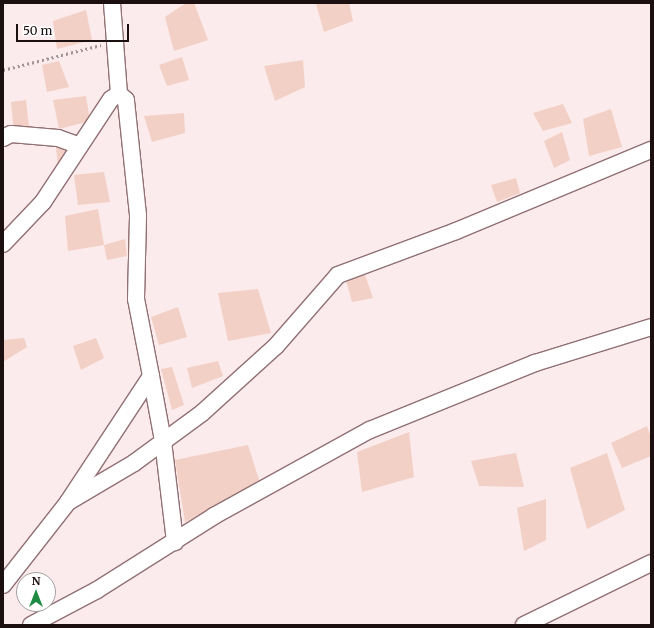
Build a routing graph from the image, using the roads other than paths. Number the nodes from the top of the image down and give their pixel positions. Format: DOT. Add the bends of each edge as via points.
graph roads {
  1 [pos="112,3"];
  2 [pos="119,94"];
  3 [pos="3,138"];
  4 [pos="80,146"];
  5 [pos="651,150"];
  6 [pos="3,244"];
  7 [pos="651,327"];
  8 [pos="151,376"];
  9 [pos="163,441"];
  10 [pos="68,502"];
  11 [pos="175,542"];
  12 [pos="651,563"];
  13 [pos="3,585"];
  14 [pos="31,625"];
  15 [pos="524,625"];
  1 -- 2 [label="street"];
  2 -- 4 [label="street" via="111,99"];
  2 -- 8 [label="street" via="126,100 138,215 136,299"];
  3 -- 4 [label="street" via="11,134 58,138"];
  4 -- 6 [label="street" via="42,202"];
  5 -- 9 [label="street" via="456,231 338,275 276,346 202,413"];
  7 -- 11 [label="street" via="535,363 406,414 323,455 214,516"];
  8 -- 9 [label="street"];
  8 -- 10 [label="street"];
  9 -- 10 [label="street" via="134,463"];
  9 -- 11 [label="street"];
  10 -- 13 [label="street"];
  11 -- 14 [label="street" via="97,590"];
  12 -- 15 [label="street"];
}
